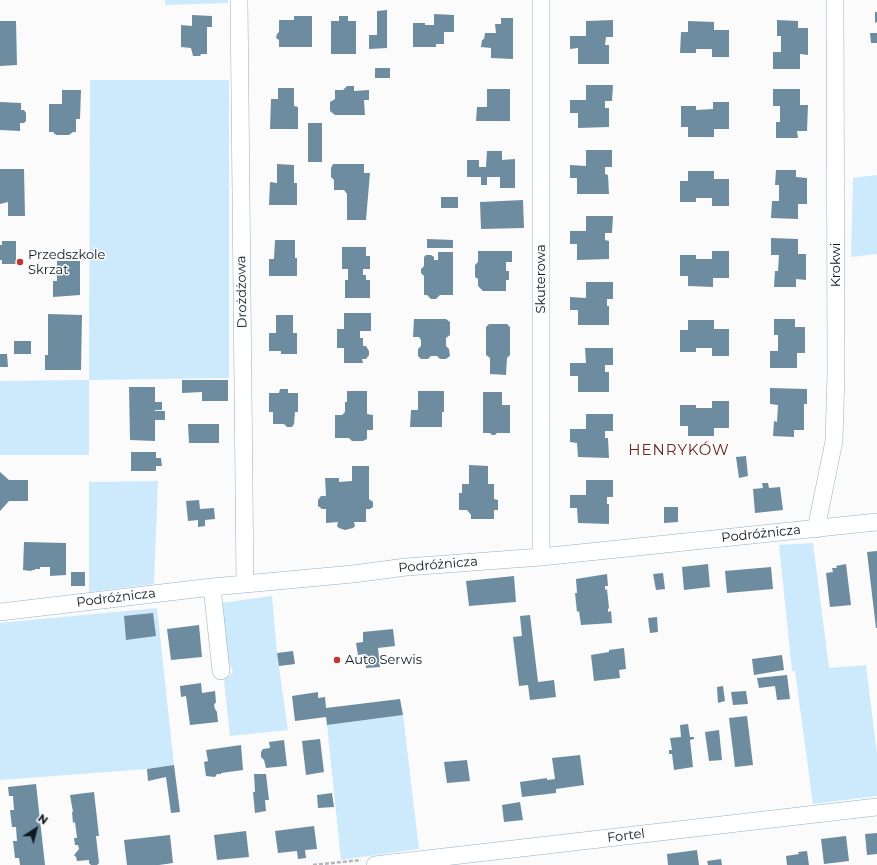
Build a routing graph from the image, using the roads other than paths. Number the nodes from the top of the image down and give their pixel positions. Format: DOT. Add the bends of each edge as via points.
graph roads {
  1 [pos="239,0"];
  2 [pos="541,0"];
  3 [pos="835,0"];
  4 [pos="877,522"];
  5 [pos="816,529"];
  6 [pos="541,557"];
  7 [pos="245,584"];
  8 [pos="212,587"];
  9 [pos="0,612"];
  10 [pos="221,671"];
  11 [pos="877,807"];
  12 [pos="374,865"];
  1 -- 7 [label="street, Drożdżowa"];
  2 -- 6 [label="street, Skuterowa"];
  3 -- 5 [label="street, Krokwi" via="834,441"];
  4 -- 5 [label="street, Podróżnicza"];
  5 -- 6 [label="street, Podróżnicza"];
  6 -- 7 [label="street, Podróżnicza" via="406,567"];
  7 -- 8 [label="street, Podróżnicza"];
  8 -- 9 [label="street, Podróżnicza"];
  8 -- 10 [label="street"];
  11 -- 12 [label="street, Fortel"];
}
